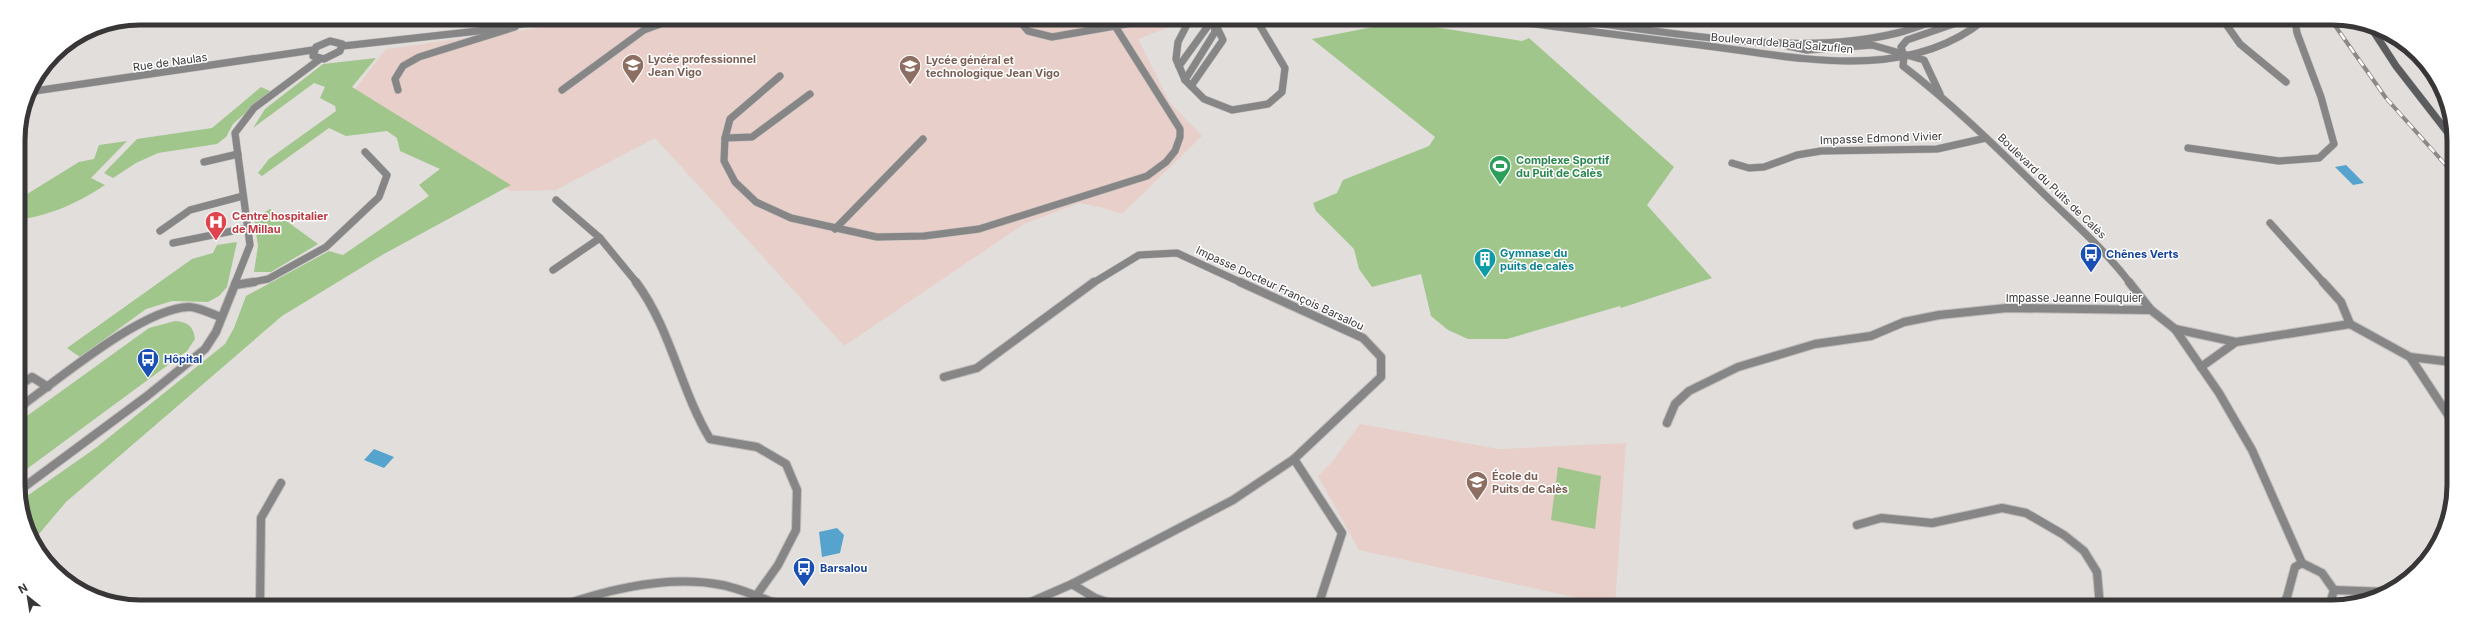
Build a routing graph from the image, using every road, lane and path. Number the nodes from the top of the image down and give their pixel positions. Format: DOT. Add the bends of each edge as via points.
graph roads {
  1 [pos="509,25"];
  2 [pos="523,25"];
  3 [pos="658,25"];
  4 [pos="1023,25"];
  5 [pos="1120,25"];
  6 [pos="1187,25"];
  7 [pos="1209,25"];
  8 [pos="1214,25"];
  9 [pos="1216,25"];
  10 [pos="1260,25"];
  11 [pos="1539,25"];
  12 [pos="1616,25"];
  13 [pos="1924,25"];
  14 [pos="1950,25"];
  15 [pos="1979,25"];
  16 [pos="2227,25"];
  17 [pos="2296,25"];
  18 [pos="1115,26"];
  19 [pos="2375,34"];
  20 [pos="1752,40"];
  21 [pos="343,46"];
  22 [pos="313,50"];
  23 [pos="1904,56"];
  24 [pos="320,59"];
  25 [pos="1179,66"];
  26 [pos="780,76"];
  27 [pos="1185,80"];
  28 [pos="2286,82"];
  29 [pos="1191,86"];
  30 [pos="36,90"];
  31 [pos="398,90"];
  32 [pos="562,90"];
  33 [pos="810,94"];
  34 [pos="1941,96"];
  35 [pos="2446,131"];
  36 [pos="725,138"];
  37 [pos="1986,138"];
  38 [pos="923,139"];
  39 [pos="2188,148"];
  40 [pos="365,152"];
  41 [pos="238,154"];
  42 [pos="204,162"];
  43 [pos="1732,163"];
  44 [pos="242,196"];
  45 [pos="556,200"];
  46 [pos="2270,223"];
  47 [pos="247,228"];
  48 [pos="834,229"];
  49 [pos="160,231"];
  50 [pos="600,238"];
  51 [pos="172,243"];
  52 [pos="553,270"];
  53 [pos="235,285"];
  54 [pos="2151,310"];
  55 [pos="221,317"];
  56 [pos="2350,324"];
  57 [pos="2175,329"];
  58 [pos="2236,342"];
  59 [pos="2410,357"];
  60 [pos="2447,361"];
  61 [pos="2201,367"];
  62 [pos="944,377"];
  63 [pos="25,382"];
  64 [pos="48,387"];
  65 [pos="25,403"];
  66 [pos="2447,413"];
  67 [pos="1667,423"];
  68 [pos="1294,459"];
  69 [pos="281,483"];
  70 [pos="25,486"];
  71 [pos="1857,525"];
  72 [pos="2302,563"];
  73 [pos="1072,584"];
  74 [pos="2334,590"];
  75 [pos="2375,592"];
  76 [pos="756,596"];
  77 [pos="260,600"];
  78 [pos="582,600"];
  79 [pos="767,600"];
  80 [pos="1037,600"];
  81 [pos="1102,600"];
  82 [pos="1320,600"];
  83 [pos="2099,600"];
  84 [pos="2285,600"];
  85 [pos="2331,600"];
  1 -- 21 [label="street"];
  2 -- 31 [label="street" via="419,57 403,66 395,78"];
  3 -- 32 [label="street" via="644,30"];
  4 -- 18 [label="street" via="1028,31 1052,37"];
  5 -- 18 [label="street"];
  6 -- 25 [label="street" via="1178,42 1176,59"];
  7 -- 25 [label="street"];
  8 -- 27 [label="street" via="1215,32"];
  9 -- 29 [label="street" via="1222,40"];
  10 -- 29 [label="street" via="1285,68 1282,92 1268,104 1232,110 1204,99"];
  11 -- 23 [label="street, Boulevard de Bad Salzuflen" via="1826,60 1868,60"];
  12 -- 20 [label="street, Boulevard de Bad Salzuflen"];
  13 -- 20 [label="street, Boulevard de Bad Salzuflen" via="1874,37 1837,41 1800,43"];
  14 -- 23 [label="street" via="1907,40 1901,47"];
  15 -- 23 [label="street, Boulevard de Bad Salzuflen" via="1944,45"];
  16 -- 28 [label="street" via="2240,44"];
  17 -- 39 [label="street" via="2322,97 2334,144 2319,158 2279,161"];
  18 -- 48 [label="street" via="1180,129 1181,138 1175,153 1162,167 1147,176 979,229 924,236 877,237"];
  19 -- 35 [label="main road" via="2396,66"];
  20 -- 23 [label="street, Boulevard du Puits de Calès" via="1808,50 1872,45 1893,50"];
  21 -- 22 [label="street, Rue de Naulas" via="339,42 330,41"];
  21 -- 24 [label="street" via="334,56"];
  22 -- 24 [label="street" via="313,56"];
  22 -- 30 [label="street, Rue de Naulas"];
  23 -- 34 [label="street, Boulevard du Puits de Calès" via="1903,66"];
  23 -- 34 [label="street, Boulevard du Puits de Calès" via="1924,60"];
  24 -- 41 [label="street" via="254,108 235,133"];
  25 -- 27 [label="street"];
  26 -- 36 [label="street" via="730,119"];
  27 -- 29 [label="street"];
  33 -- 36 [label="street" via="752,137"];
  34 -- 37 [label="street, Boulevard du Puits de Calès"];
  36 -- 48 [label="street" via="724,161 735,182 756,202 791,218"];
  37 -- 43 [label="street, Impasse Edmond Vivier" via="1937,149 1822,151 1797,155 1764,167 1749,168"];
  37 -- 54 [label="street, Boulevard du Puits de Calès" via="2114,262"];
  38 -- 48 [label="street"];
  40 -- 53 [label="street" via="387,175 379,197 326,247 268,279"];
  41 -- 42 [label="street"];
  41 -- 44 [label="street"];
  44 -- 47 [label="street"];
  44 -- 49 [label="street" via="190,210"];
  45 -- 50 [label="street"];
  46 -- 56 [label="street" via="2341,302"];
  47 -- 51 [label="street"];
  47 -- 53 [label="street" via="250,245"];
  50 -- 52 [label="street"];
  50 -- 76 [label="street" via="646,295 660,324 696,418 710,439 757,447 786,464 797,490 796,530 778,565"];
  53 -- 55 [label="street"];
  54 -- 57 [label="street, Boulevard du Puits de Calès"];
  54 -- 67 [label="street, Impasse Jeanne Foulquier" via="2007,308 1939,315 1904,322 1871,336 1815,344 1738,367 1689,391 1675,404"];
  55 -- 64 [label="street" via="191,307 158,313 131,328"];
  55 -- 70 [label="street" via="216,332 205,349 147,396"];
  56 -- 58 [label="street"];
  56 -- 59 [label="street"];
  57 -- 58 [label="street"];
  57 -- 61 [label="street, Boulevard du Puits de Calès"];
  58 -- 61 [label="street"];
  59 -- 60 [label="street"];
  59 -- 66 [label="street"];
  61 -- 72 [label="street, Boulevard du Puits de Calès" via="2252,450"];
  62 -- 68 [label="street, Impasse Docteur François Barsalou" via="977,368 1106,273 1139,256 1177,253 1363,338 1381,357 1381,377"];
  63 -- 64 [label="street" via="32,377"];
  64 -- 65 [label="street"];
  68 -- 73 [label="street, Impasse Docteur François Barsalou" via="1233,500"];
  68 -- 82 [label="street" via="1342,533"];
  69 -- 77 [label="street" via="261,518"];
  71 -- 83 [label="street" via="1881,518 1932,523 2002,508 2026,513 2064,535 2084,552 2097,572"];
  72 -- 74 [label="street" via="2322,573"];
  72 -- 84 [label="street" via="2295,567"];
  73 -- 80 [label="street, Impasse Docteur François Barsalou"];
  73 -- 81 [label="street"];
  74 -- 75 [label="street"];
  74 -- 85 [label="street"];
  76 -- 78 [label="street" via="714,584 666,583 618,590"];
  76 -- 79 [label="street"];
}
